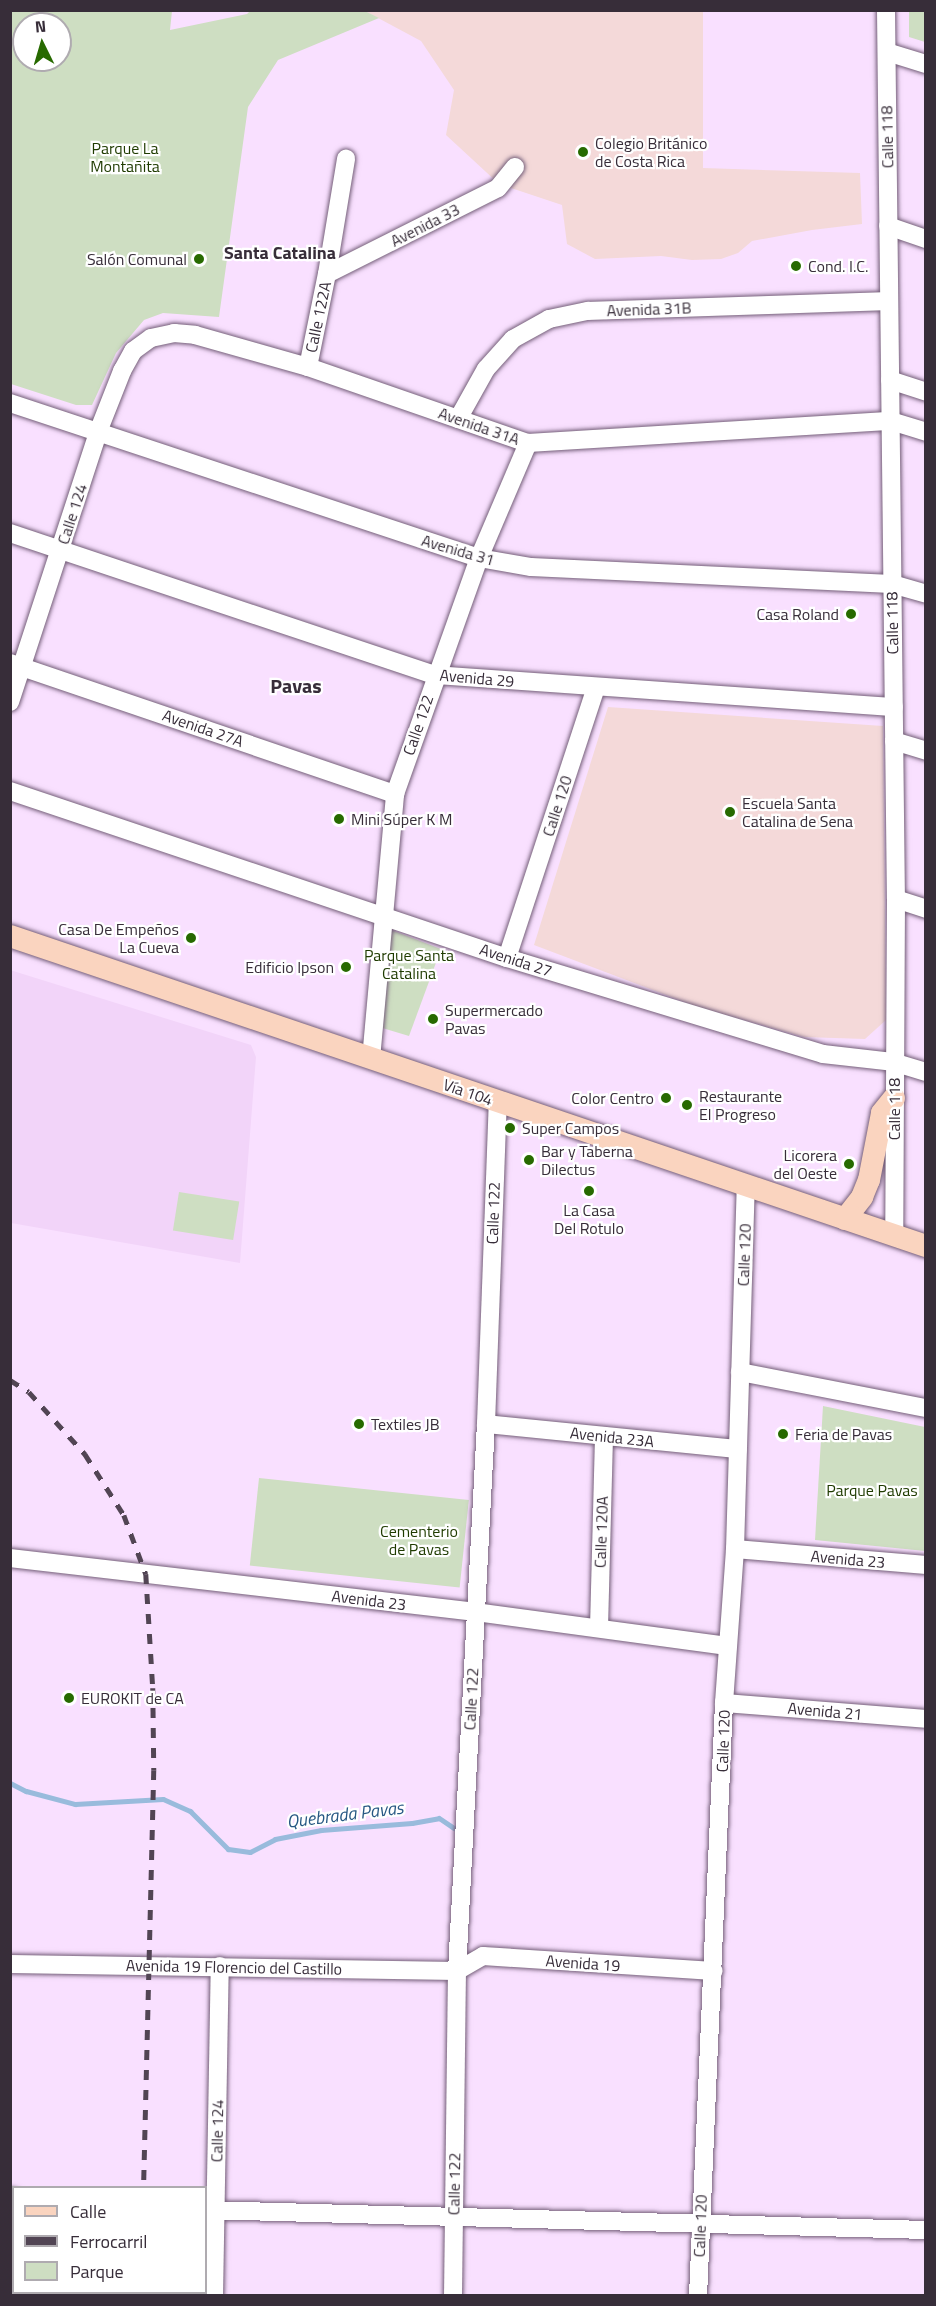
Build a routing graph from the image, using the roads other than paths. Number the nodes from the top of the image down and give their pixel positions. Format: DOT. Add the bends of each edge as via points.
graph roads {
  1 [pos="886,10"];
  2 [pos="886,52"];
  3 [pos="926,64"];
  4 [pos="346,159"];
  5 [pos="515,167"];
  6 [pos="888,226"];
  7 [pos="926,238"];
  8 [pos="327,274"];
  9 [pos="889,301"];
  10 [pos="151,338"];
  11 [pos="308,368"];
  12 [pos="890,380"];
  13 [pos="926,392"];
  14 [pos="10,403"];
  15 [pos="458,418"];
  16 [pos="891,421"];
  17 [pos="98,432"];
  18 [pos="926,432"];
  19 [pos="528,443"];
  20 [pos="10,533"];
  21 [pos="60,549"];
  22 [pos="479,558"];
  23 [pos="892,584"];
  24 [pos="926,594"];
  25 [pos="17,665"];
  26 [pos="435,675"];
  27 [pos="596,688"];
  28 [pos="10,702"];
  29 [pos="894,707"];
  30 [pos="894,741"];
  31 [pos="926,751"];
  32 [pos="10,791"];
  33 [pos="395,794"];
  34 [pos="896,899"];
  35 [pos="926,909"];
  36 [pos="383,917"];
  37 [pos="10,936"];
  38 [pos="507,958"];
  39 [pos="370,1059"];
  40 [pos="893,1062"];
  41 [pos="926,1072"];
  42 [pos="894,1098"];
  43 [pos="498,1102"];
  44 [pos="746,1186"];
  45 [pos="845,1219"];
  46 [pos="894,1236"];
  47 [pos="926,1246"];
  48 [pos="740,1372"];
  49 [pos="926,1408"];
  50 [pos="486,1424"];
  51 [pos="604,1436"];
  52 [pos="738,1449"];
  53 [pos="735,1549"];
  54 [pos="10,1558"];
  55 [pos="926,1565"];
  56 [pos="476,1612"];
  57 [pos="599,1628"];
  58 [pos="728,1646"];
  59 [pos="724,1703"];
  60 [pos="926,1719"];
  61 [pos="10,1964"];
  62 [pos="220,1966"];
  63 [pos="457,1971"];
  64 [pos="714,1971"];
  65 [pos="210,2210"];
  66 [pos="453,2215"];
  67 [pos="699,2225"];
  68 [pos="926,2230"];
  69 [pos="214,2295"];
  70 [pos="453,2295"];
  71 [pos="698,2295"];
  1 -- 2 [label="street, Calle 118"];
  2 -- 3 [label="street"];
  2 -- 6 [label="street, Calle 118"];
  4 -- 8 [label="street, Calle 122A"];
  5 -- 8 [label="street, Avenida 33" via="498,188"];
  6 -- 7 [label="street"];
  6 -- 9 [label="street, Calle 118"];
  8 -- 11 [label="street, Calle 122A"];
  9 -- 12 [label="street, Calle 118"];
  9 -- 15 [label="street, Avenida 31B" via="588,311 549,320 513,339 486,369"];
  10 -- 11 [label="street, Avenida 31A" via="174,333 195,335"];
  10 -- 17 [label="street, Calle 124" via="133,351 122,370"];
  11 -- 15 [label="street, Avenida 31A"];
  12 -- 13 [label="street"];
  12 -- 16 [label="street, Calle 118"];
  14 -- 17 [label="street, Avenida 31"];
  15 -- 19 [label="street, Avenida 31A"];
  16 -- 18 [label="street"];
  16 -- 19 [label="street, Avenida 31A"];
  16 -- 23 [label="street, Calle 118"];
  17 -- 21 [label="street, Calle 124"];
  17 -- 22 [label="street, Avenida 31"];
  19 -- 22 [label="street, Calle 122"];
  20 -- 21 [label="street, Avenida 29"];
  21 -- 25 [label="street, Calle 124"];
  21 -- 26 [label="street, Avenida 29"];
  22 -- 23 [label="street, Avenida 31" via="531,567"];
  22 -- 26 [label="street, Calle 122"];
  23 -- 24 [label="street, Avenida 31"];
  23 -- 29 [label="street, Calle 118"];
  25 -- 28 [label="street, Calle 124"];
  25 -- 33 [label="street, Avenida 27A"];
  26 -- 27 [label="street, Avenida 29"];
  26 -- 33 [label="street, Calle 122"];
  27 -- 29 [label="street, Avenida 29"];
  27 -- 38 [label="street, Calle 120"];
  29 -- 30 [label="street, Calle 118"];
  30 -- 31 [label="street"];
  30 -- 34 [label="street, Calle 118"];
  32 -- 36 [label="street, Avenida 27"];
  33 -- 36 [label="street, Calle 122"];
  34 -- 35 [label="street"];
  34 -- 40 [label="street, Calle 118"];
  36 -- 38 [label="street, Avenida 27"];
  36 -- 39 [label="street, Calle 122"];
  37 -- 39 [label="main road, Vía 104"];
  38 -- 40 [label="street, Avenida 27" via="823,1054"];
  39 -- 43 [label="main road, Vía 104"];
  40 -- 41 [label="street, Avenida 27"];
  40 -- 42 [label="street, Calle 118"];
  42 -- 45 [label="main road" via="882,1113 869,1180"];
  42 -- 46 [label="street, Calle 118"];
  43 -- 44 [label="main road, Vía 104"];
  43 -- 50 [label="street, Calle 122"];
  44 -- 45 [label="main road, Vía 104"];
  44 -- 48 [label="street, Calle 120"];
  45 -- 46 [label="main road, Vía 104"];
  46 -- 47 [label="main road, Vía 104"];
  48 -- 49 [label="street"];
  48 -- 52 [label="street, Calle 120"];
  50 -- 51 [label="street, Avenida 23A"];
  50 -- 56 [label="street, Calle 122"];
  51 -- 52 [label="street, Avenida 23A"];
  51 -- 57 [label="street, Calle 120A"];
  52 -- 53 [label="street, Calle 120"];
  53 -- 55 [label="street, Avenida 23"];
  53 -- 58 [label="street, Calle 120"];
  54 -- 56 [label="street, Avenida 23"];
  56 -- 57 [label="street, Avenida 23"];
  56 -- 63 [label="street, Calle 122"];
  57 -- 58 [label="street, Avenida 23"];
  58 -- 59 [label="street, Calle 120"];
  59 -- 60 [label="street, Avenida 21"];
  59 -- 64 [label="street, Calle 120"];
  61 -- 62 [label="street, Avenida 19 Florencio del Castillo"];
  62 -- 63 [label="street, Avenida 19 Florencio del Castillo"];
  62 -- 65 [label="street, Calle 124"];
  63 -- 64 [label="street, Avenida 19" via="483,1956"];
  63 -- 66 [label="street, Calle 122"];
  64 -- 67 [label="street, Calle 120"];
  65 -- 66 [label="street"];
  65 -- 69 [label="street, Calle 124"];
  66 -- 67 [label="street"];
  66 -- 70 [label="street, Calle 122"];
  67 -- 68 [label="street"];
  67 -- 71 [label="street, Calle 120"];
}
